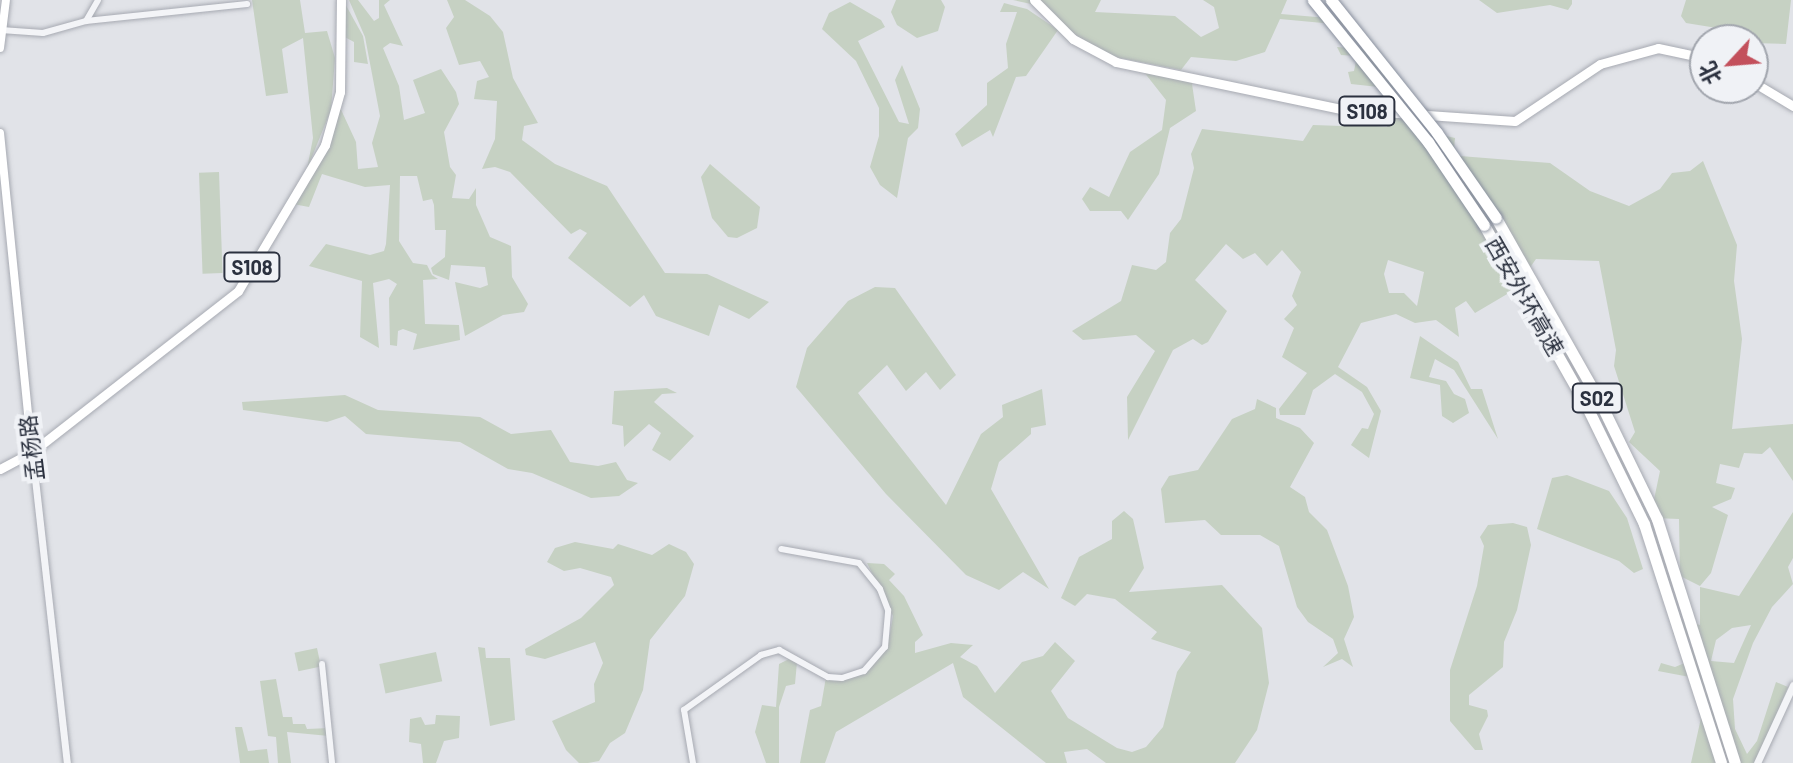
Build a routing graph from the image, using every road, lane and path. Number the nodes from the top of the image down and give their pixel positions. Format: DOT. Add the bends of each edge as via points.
graph roads {
  1 [pos="6,0"];
  2 [pos="98,0"];
  3 [pos="341,0"];
  4 [pos="1034,0"];
  5 [pos="1313,0"];
  6 [pos="1331,0"];
  7 [pos="247,4"];
  8 [pos="86,21"];
  9 [pos="1,30"];
  10 [pos="0,48"];
  11 [pos="1689,55"];
  12 [pos="1769,92"];
  13 [pos="1793,106"];
  14 [pos="0,133"];
  15 [pos="32,452"];
  16 [pos="0,469"];
  17 [pos="781,549"];
  18 [pos="322,664"];
  19 [pos="1793,685"];
  20 [pos="67,763"];
  21 [pos="332,763"];
  22 [pos="693,763"];
  23 [pos="1721,763"];
  24 [pos="1735,763"];
  25 [pos="1757,763"];
  1 -- 9 [label="main road"];
  2 -- 8 [label="street"];
  3 -- 15 [label="main road, S108" via="340,92 325,145 238,291"];
  4 -- 11 [label="main road, S108" via="1073,39 1116,62 1340,109 1515,121 1600,64 1658,48"];
  5 -- 23 [label="highway, 西安外环高速 / S02, bridge" via="1428,142 1484,225 1588,409 1644,524"];
  6 -- 24 [label="highway, 西安外环高速 / S02, bridge" via="1437,133 1496,218 1600,402 1657,519"];
  7 -- 8 [label="street"];
  8 -- 9 [label="street" via="43,33"];
  9 -- 10 [label="main road"];
  12 -- 13 [label="main road"];
  14 -- 15 [label="main road, 孟杨路"];
  15 -- 16 [label="main road, S108"];
  15 -- 20 [label="street, 孟杨路"];
  17 -- 22 [label="street" via="859,563 880,589 888,610 885,647 864,671 842,678 828,677 779,650 761,655 684,710"];
  18 -- 21 [label="street"];
  19 -- 25 [label="street"];
}
